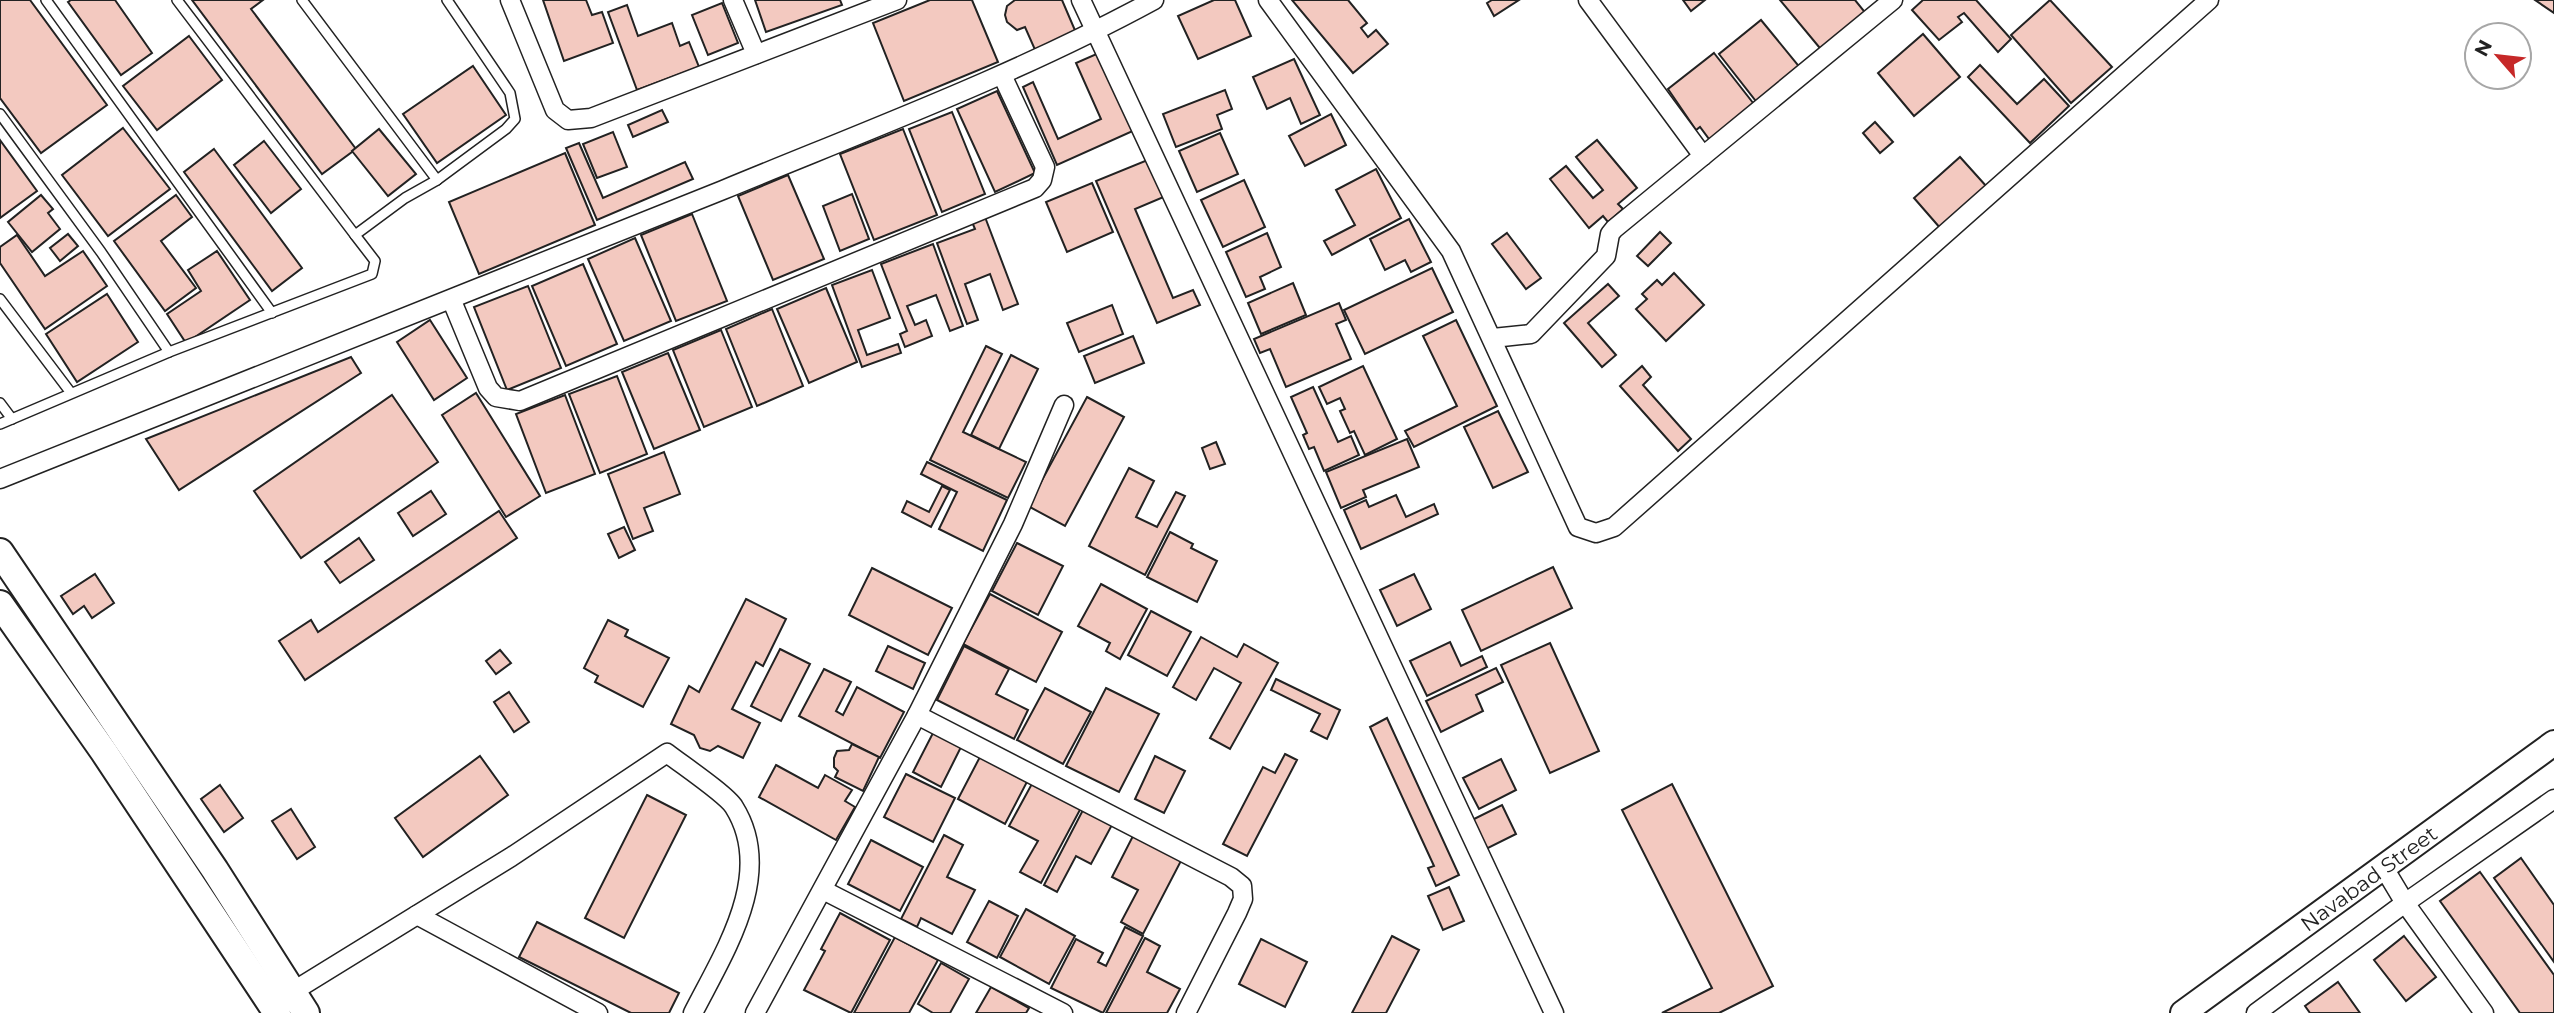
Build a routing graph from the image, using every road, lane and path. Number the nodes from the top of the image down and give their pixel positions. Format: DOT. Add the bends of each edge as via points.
graph roads {
  1 [pos="46,0"];
  2 [pos="177,0"];
  3 [pos="302,0"];
  4 [pos="447,0"];
  5 [pos="510,0"];
  6 [pos="733,0"];
  7 [pos="897,0"];
  8 [pos="1081,0"];
  9 [pos="1154,0"];
  10 [pos="1268,0"];
  11 [pos="1588,0"];
  12 [pos="1893,0"];
  13 [pos="2209,0"];
  14 [pos="1097,31"];
  15 [pos="756,54"];
  16 [pos="1002,75"];
  17 [pos="0,114"];
  18 [pos="1703,156"];
  19 [pos="438,180"];
  20 [pos="355,235"];
  21 [pos="0,299"];
  22 [pos="452,301"];
  23 [pos="272,313"];
  24 [pos="1493,338"];
  25 [pos="169,352"];
  26 [pos="71,393"];
  27 [pos="0,403"];
  28 [pos="1064,405"];
  29 [pos="12,419"];
  30 [pos="0,424"];
  31 [pos="0,479"];
  32 [pos="0,552"];
  33 [pos="0,604"];
  34 [pos="917,715"];
  35 [pos="2554,743"];
  36 [pos="2554,799"];
  37 [pos="2384,868"];
  38 [pos="822,890"];
  39 [pos="2405,903"];
  40 [pos="418,915"];
  41 [pos="292,1006"];
  42 [pos="598,1013"];
  43 [pos="693,1013"];
  44 [pos="755,1013"];
  45 [pos="1063,1013"];
  46 [pos="1186,1013"];
  47 [pos="1554,1013"];
  48 [pos="2183,1013"];
  49 [pos="2256,1013"];
  50 [pos="2484,1013"];
  1 -- 23 [label="lane"];
  2 -- 20 [label="lane"];
  3 -- 19 [label="lane"];
  4 -- 19 [label="lane" via="510,93 515,119"];
  5 -- 15 [label="street" via="555,110 568,120 591,118"];
  6 -- 15 [label="street"];
  7 -- 15 [label="street"];
  8 -- 14 [label="street"];
  9 -- 14 [label="street"];
  10 -- 24 [label="street" via="1451,251"];
  11 -- 18 [label="street"];
  12 -- 18 [label="street"];
  13 -- 24 [label="street" via="1614,527 1596,533 1578,527"];
  14 -- 16 [label="street"];
  14 -- 47 [label="street"];
  16 -- 22 [label="street"];
  16 -- 22 [label="street" via="1045,167 1035,188 520,401 496,397 488,388"];
  17 -- 25 [label="lane"];
  18 -- 24 [label="street" via="1614,229 1606,256 1531,334"];
  19 -- 20 [label="lane"];
  20 -- 23 [label="lane" via="375,261 372,274"];
  21 -- 26 [label="lane"];
  22 -- 31 [label="street"];
  23 -- 25 [label="lane"];
  25 -- 26 [label="lane"];
  26 -- 29 [label="lane"];
  27 -- 29 [label="lane"];
  28 -- 34 [label="street" via="1013,524"];
  29 -- 30 [label="lane"];
  32 -- 41 [label="main road" via="215,870"];
  33 -- 41 [label="main road"];
  34 -- 38 [label="street"];
  34 -- 46 [label="street" via="1242,886 1237,913"];
  35 -- 37 [label="street, Navabad Street"];
  36 -- 39 [label="street"];
  37 -- 39 [label="street"];
  37 -- 48 [label="street, Navabad Street"];
  38 -- 44 [label="street"];
  38 -- 45 [label="street"];
  39 -- 49 [label="street"];
  39 -- 50 [label="street"];
  40 -- 41 [label="street"];
  40 -- 42 [label="street"];
  40 -- 43 [label="street" via="667,753 733,804 747,836 749,882 736,928"];
}
